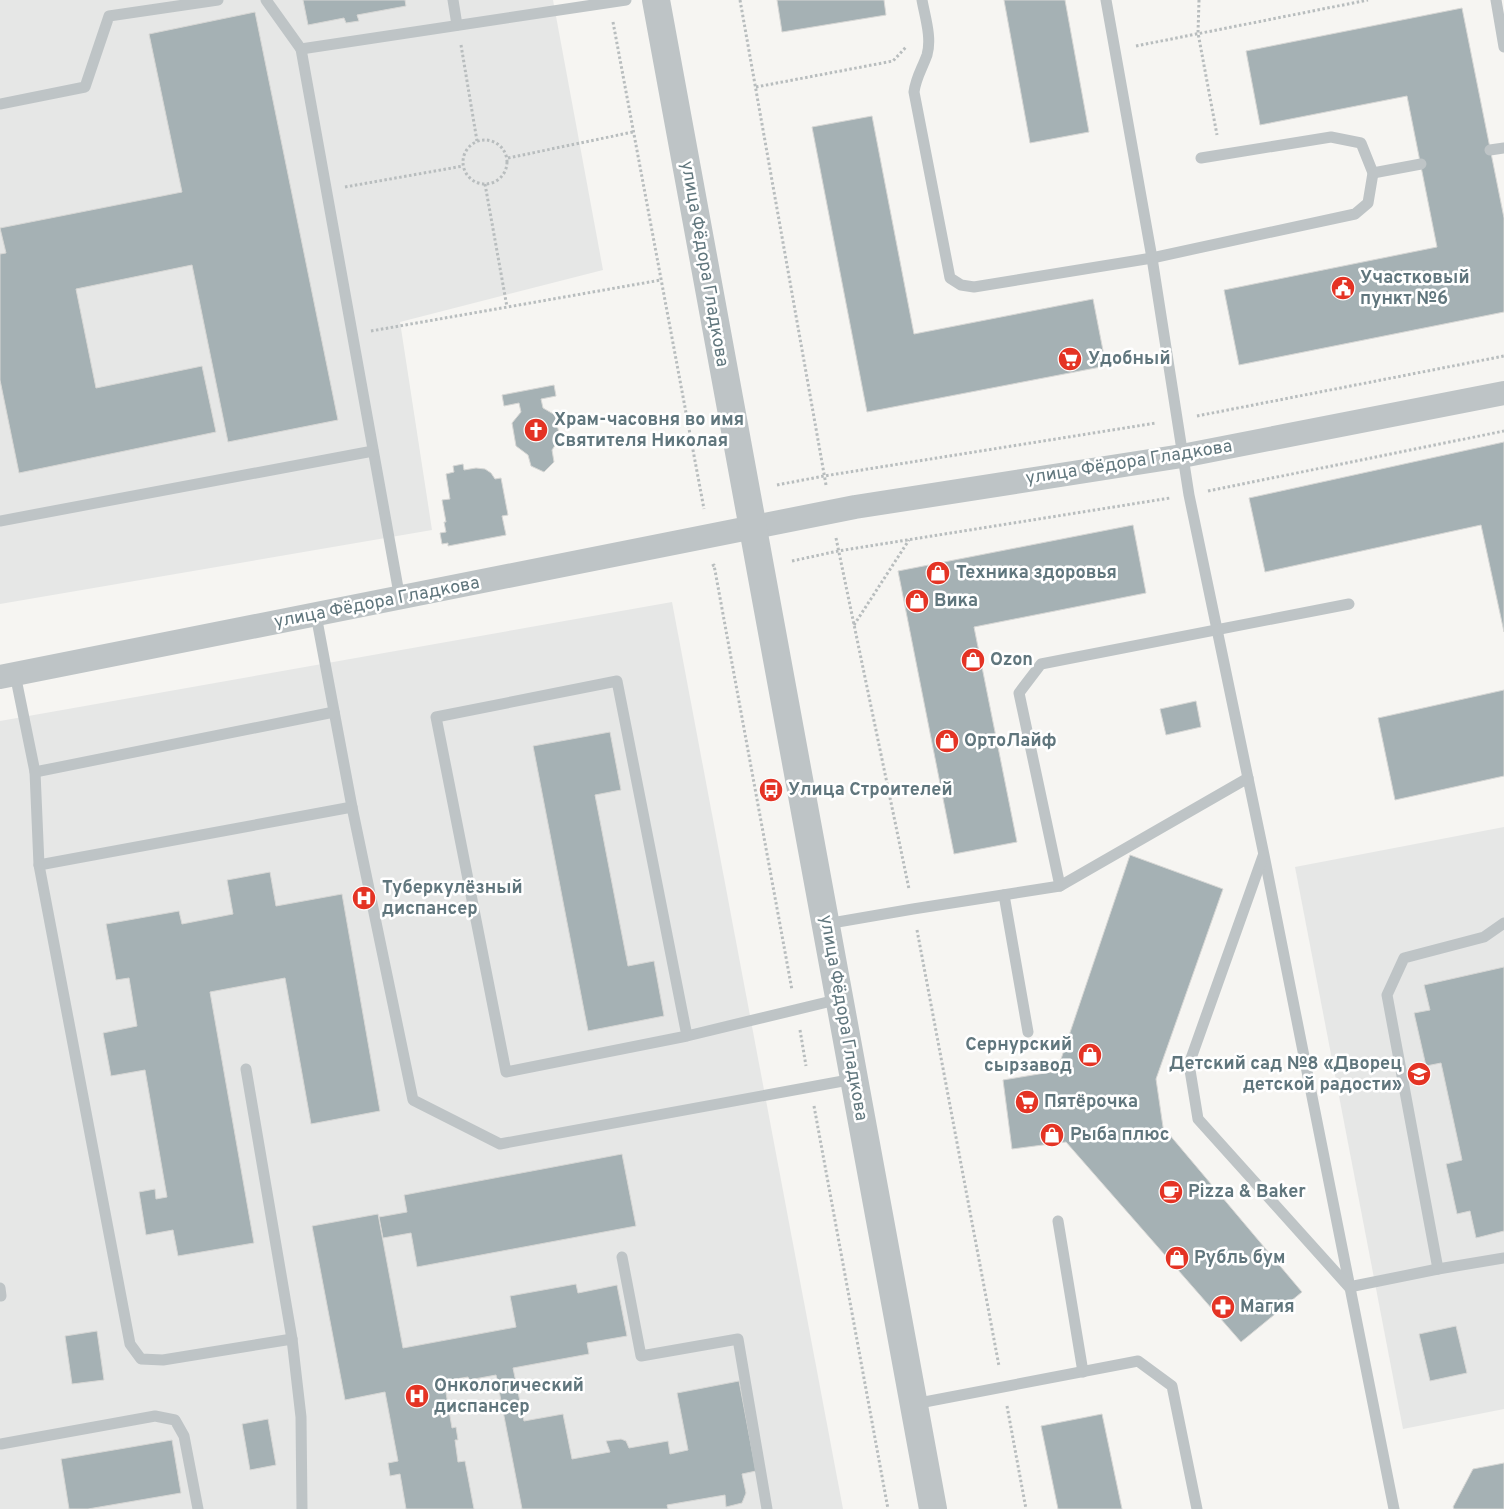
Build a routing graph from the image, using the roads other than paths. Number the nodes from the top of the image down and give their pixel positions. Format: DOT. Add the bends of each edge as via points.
graph roads {
  1 [pos="218,0"];
  2 [pos="266,0"];
  3 [pos="453,0"];
  4 [pos="626,0"];
  5 [pos="656,0"];
  6 [pos="922,0"];
  7 [pos="1106,0"];
  8 [pos="1496,0"];
  9 [pos="458,25"];
  10 [pos="1504,48"];
  11 [pos="300,50"];
  12 [pos="0,104"];
  13 [pos="1504,148"];
  14 [pos="1490,150"];
  15 [pos="1201,158"];
  16 [pos="1421,164"];
  17 [pos="1373,173"];
  18 [pos="1152,258"];
  19 [pos="1504,393"];
  20 [pos="373,451"];
  21 [pos="1182,456"];
  22 [pos="0,521"];
  23 [pos="754,528"];
  24 [pos="400,599"];
  25 [pos="1349,604"];
  26 [pos="316,615"];
  27 [pos="1218,629"];
  28 [pos="7,676"];
  29 [pos="334,712"];
  30 [pos="35,772"];
  31 [pos="1248,778"];
  32 [pos="352,807"];
  33 [pos="1264,855"];
  34 [pos="39,865"];
  35 [pos="1060,886"];
  36 [pos="1004,895"];
  37 [pos="1504,923"];
  38 [pos="826,924"];
  39 [pos="840,999"];
  40 [pos="1028,1032"];
  41 [pos="687,1036"];
  42 [pos="246,1068"];
  43 [pos="854,1079"];
  44 [pos="1058,1221"];
  45 [pos="622,1257"];
  46 [pos="1504,1258"];
  47 [pos="1438,1269"];
  48 [pos="1349,1287"];
  49 [pos="0,1288"];
  50 [pos="0,1296"];
  51 [pos="292,1339"];
  52 [pos="1083,1372"];
  53 [pos="914,1404"];
  54 [pos="1,1444"];
  55 [pos="198,1509"];
  56 [pos="302,1509"];
  57 [pos="767,1509"];
  58 [pos="933,1509"];
  59 [pos="1197,1509"];
  60 [pos="1394,1509"];
  1 -- 12 [label="lane" via="109,16 85,87"];
  2 -- 11 [label="lane"];
  3 -- 9 [label="lane"];
  4 -- 9 [label="lane"];
  5 -- 23 [label="street, улица Фёдора Гладкова"];
  6 -- 18 [label="lane" via="928,54 914,92 950,278 961,285 974,287"];
  7 -- 18 [label="lane"];
  8 -- 10 [label="lane"];
  9 -- 11 [label="lane"];
  11 -- 20 [label="lane"];
  13 -- 14 [label="lane"];
  15 -- 17 [label="lane" via="1331,137 1361,143"];
  16 -- 17 [label="lane"];
  17 -- 18 [label="lane" via="1368,203 1355,214"];
  18 -- 21 [label="lane"];
  19 -- 21 [label="street, улица Фёдора Гладкова"];
  20 -- 22 [label="lane"];
  20 -- 24 [label="lane"];
  21 -- 23 [label="street, улица Фёдора Гладкова" via="830,512"];
  21 -- 27 [label="lane"];
  23 -- 24 [label="street, улица Фёдора Гладкова"];
  23 -- 38 [label="street, улица Фёдора Гладкова"];
  24 -- 26 [label="street, улица Фёдора Гладкова"];
  25 -- 27 [label="lane"];
  26 -- 28 [label="street, улица Фёдора Гладкова"];
  26 -- 29 [label="lane"];
  27 -- 31 [label="lane"];
  27 -- 35 [label="lane" via="1041,664 1019,693"];
  28 -- 30 [label="lane"];
  29 -- 30 [label="lane"];
  29 -- 32 [label="lane"];
  30 -- 34 [label="lane"];
  31 -- 33 [label="lane"];
  31 -- 35 [label="lane"];
  32 -- 34 [label="lane"];
  32 -- 43 [label="lane" via="413,1100 500,1144"];
  33 -- 48 [label="lane"];
  33 -- 48 [label="lane" via="1189,1064 1198,1119"];
  34 -- 51 [label="lane" via="130,1344 140,1358 163,1360"];
  35 -- 36 [label="lane"];
  36 -- 38 [label="lane"];
  36 -- 40 [label="lane"];
  37 -- 47 [label="lane" via="1484,937 1404,958 1386,995"];
  38 -- 39 [label="street, улица Фёдора Гладкова"];
  39 -- 41 [label="lane"];
  39 -- 43 [label="street, улица Фёдора Гладкова"];
  41 -- 41 [label="lane" via="617,681 436,717 506,1072"];
  42 -- 51 [label="lane"];
  43 -- 53 [label="street, улица Фёдора Гладкова"];
  44 -- 52 [label="lane"];
  45 -- 57 [label="lane" via="641,1356 738,1339"];
  46 -- 47 [label="lane"];
  47 -- 48 [label="lane"];
  48 -- 60 [label="lane"];
  49 -- 50 [label="lane"];
  51 -- 56 [label="lane" via="302,1417"];
  52 -- 53 [label="lane"];
  52 -- 59 [label="lane" via="1138,1361 1172,1386"];
  53 -- 58 [label="street, улица Фёдора Гладкова"];
  54 -- 55 [label="lane" via="155,1416 175,1420 184,1436"];
}
